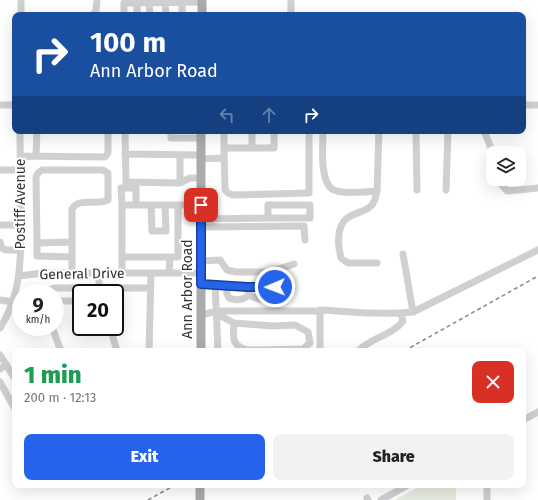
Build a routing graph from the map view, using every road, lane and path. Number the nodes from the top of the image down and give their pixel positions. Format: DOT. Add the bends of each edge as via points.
graph roads {
  1 [pos="21,0"];
  2 [pos="97,0"];
  3 [pos="291,0"];
  4 [pos="202,1"];
  5 [pos="137,3"];
  6 [pos="149,3"];
  7 [pos="166,3"];
  8 [pos="182,3"];
  9 [pos="20,12"];
  10 [pos="95,12"];
  11 [pos="124,12"];
  12 [pos="137,12"];
  13 [pos="150,12"];
  14 [pos="166,12"];
  15 [pos="182,12"];
  16 [pos="202,12"];
  17 [pos="291,12"];
  18 [pos="0,105"];
  19 [pos="12,105"];
  20 [pos="526,105"];
  21 [pos="538,105"];
  22 [pos="20,134"];
  23 [pos="37,134"];
  24 [pos="108,134"];
  25 [pos="125,134"];
  26 [pos="171,134"];
  27 [pos="201,134"];
  28 [pos="224,134"];
  29 [pos="252,134"];
  30 [pos="274,134"];
  31 [pos="309,134"];
  32 [pos="323,134"];
  33 [pos="379,134"];
  34 [pos="416,134"];
  35 [pos="448,134"];
  36 [pos="485,134"];
  37 [pos="184,135"];
  38 [pos="490,146"];
  39 [pos="224,148"];
  40 [pos="252,148"];
  41 [pos="126,154"];
  42 [pos="180,155"];
  43 [pos="20,156"];
  44 [pos="36,156"];
  45 [pos="201,157"];
  46 [pos="224,158"];
  47 [pos="0,170"];
  48 [pos="21,170"];
  49 [pos="201,178"];
  50 [pos="180,182"];
  51 [pos="503,186"];
  52 [pos="538,188"];
  53 [pos="417,190"];
  54 [pos="446,190"];
  55 [pos="377,191"];
  56 [pos="122,205"];
  57 [pos="136,205"];
  58 [pos="152,205"];
  59 [pos="165,205"];
  60 [pos="178,205"];
  61 [pos="201,205"];
  62 [pos="268,218"];
  63 [pos="201,223"];
  64 [pos="0,225"];
  65 [pos="21,225"];
  66 [pos="305,240"];
  67 [pos="0,242"];
  68 [pos="72,242"];
  69 [pos="37,243"];
  70 [pos="20,250"];
  71 [pos="538,250"];
  72 [pos="403,254"];
  73 [pos="72,256"];
  74 [pos="122,257"];
  75 [pos="170,257"];
  76 [pos="201,261"];
  77 [pos="377,263"];
  78 [pos="294,264"];
  79 [pos="72,273"];
  80 [pos="99,273"];
  81 [pos="122,273"];
  82 [pos="151,273"];
  83 [pos="170,273"];
  84 [pos="201,273"];
  85 [pos="19,276"];
  86 [pos="18,284"];
  87 [pos="100,284"];
  88 [pos="201,284"];
  89 [pos="215,284"];
  90 [pos="226,285"];
  91 [pos="247,287"];
  92 [pos="150,288"];
  93 [pos="124,289"];
  94 [pos="249,295"];
  95 [pos="0,300"];
  96 [pos="12,300"];
  97 [pos="12,307"];
  98 [pos="320,310"];
  99 [pos="413,312"];
  100 [pos="217,314"];
  101 [pos="401,314"];
  102 [pos="201,315"];
  103 [pos="234,323"];
  104 [pos="0,327"];
  105 [pos="55,336"];
  106 [pos="113,336"];
  107 [pos="59,348"];
  108 [pos="116,348"];
  109 [pos="149,348"];
  110 [pos="201,348"];
  111 [pos="218,348"];
  112 [pos="239,348"];
  113 [pos="304,348"];
  114 [pos="320,348"];
  115 [pos="362,348"];
  116 [pos="0,355"];
  117 [pos="6,364"];
  118 [pos="0,369"];
  119 [pos="12,374"];
  120 [pos="0,382"];
  121 [pos="12,404"];
  122 [pos="537,409"];
  123 [pos="526,418"];
  124 [pos="200,488"];
  125 [pos="403,488"];
  126 [pos="487,488"];
  127 [pos="200,500"];
  128 [pos="381,500"];
  129 [pos="487,500"];
  1 -- 9 [label="street"];
  2 -- 10 [label="street"];
  3 -- 17 [label="street"];
  4 -- 8 [label="street"];
  4 -- 16 [label="main road"];
  5 -- 6 [label="street"];
  5 -- 11 [label="street" via="124,3"];
  5 -- 12 [label="street"];
  6 -- 7 [label="street"];
  6 -- 13 [label="street"];
  7 -- 8 [label="street"];
  7 -- 14 [label="street"];
  8 -- 15 [label="street"];
  18 -- 19 [label="street"];
  20 -- 21 [label="street"];
  22 -- 43 [label="street, Postiff Avenue"];
  23 -- 44 [label="street"];
  24 -- 44 [label="street" via="108,154 105,157"];
  25 -- 41 [label="street"];
  26 -- 37 [label="street" via="171,138"];
  27 -- 37 [label="street"];
  27 -- 45 [label="main road, Ann Arbor Road"];
  28 -- 39 [label="street"];
  29 -- 40 [label="street"];
  30 -- 40 [label="street" via="274,148"];
  31 -- 46 [label="street" via="309,193 228,193 225,190"];
  32 -- 55 [label="street" via="323,169 329,187 340,192"];
  33 -- 55 [label="street"];
  34 -- 53 [label="street"];
  35 -- 54 [label="street"];
  36 -- 38 [label="street"];
  39 -- 40 [label="street"];
  39 -- 46 [label="street"];
  41 -- 42 [label="street"];
  41 -- 50 [label="street" via="126,182"];
  42 -- 45 [label="street"];
  42 -- 50 [label="street"];
  43 -- 44 [label="street"];
  43 -- 48 [label="street, Postiff Avenue"];
  45 -- 46 [label="street"];
  45 -- 49 [label="main road, Ann Arbor Road"];
  47 -- 48 [label="street"];
  48 -- 65 [label="street, Postiff Avenue"];
  49 -- 50 [label="street" via="190,178"];
  49 -- 61 [label="main road, Ann Arbor Road"];
  51 -- 52 [label="street" via="507,191"];
  55 -- 77 [label="street" via="371,206 346,219 338,243 341,258 348,263"];
  56 -- 57 [label="street"];
  56 -- 57 [label="street" via="121,188 136,188"];
  56 -- 74 [label="street"];
  57 -- 58 [label="street"];
  58 -- 59 [label="street"];
  58 -- 59 [label="street" via="152,231 166,231"];
  59 -- 60 [label="street"];
  60 -- 61 [label="street"];
  60 -- 75 [label="street" via="178,257"];
  61 -- 63 [label="main road, Ann Arbor Road"];
  62 -- 62 [label="street" via="268,205 310,205 310,218"];
  62 -- 63 [label="street"];
  63 -- 66 [label="street" via="304,226"];
  63 -- 76 [label="main road, Ann Arbor Road"];
  64 -- 65 [label="street"];
  65 -- 70 [label="street, Postiff Avenue"];
  67 -- 70 [label="street" via="6,250"];
  68 -- 69 [label="street"];
  68 -- 69 [label="street" via="74,205 103,203 108,200 108,173 103,170 38,172"];
  68 -- 73 [label="street"];
  69 -- 73 [label="street" via="37,256"];
  70 -- 85 [label="street, Postiff Avenue"];
  71 -- 99 [label="street"];
  72 -- 99 [label="street"];
  73 -- 79 [label="street"];
  74 -- 75 [label="street"];
  74 -- 81 [label="street"];
  75 -- 83 [label="street"];
  76 -- 78 [label="street" via="220,260 227,270 236,272 269,272"];
  76 -- 84 [label="main road, Ann Arbor Road"];
  79 -- 80 [label="street, General Drive"];
  79 -- 85 [label="street, General Drive"];
  80 -- 81 [label="street, General Drive"];
  80 -- 87 [label="street"];
  81 -- 82 [label="street, General Drive"];
  82 -- 83 [label="street, General Drive"];
  82 -- 92 [label="street"];
  83 -- 84 [label="street, General Drive"];
  84 -- 88 [label="main road, Ann Arbor Road"];
  85 -- 86 [label="street, General Drive"];
  88 -- 89 [label="street"];
  88 -- 102 [label="main road, Ann Arbor Road"];
  89 -- 90 [label="street"];
  89 -- 100 [label="street"];
  90 -- 91 [label="street"];
  90 -- 94 [label="street" via="228,298 245,299"];
  91 -- 94 [label="street"];
  91 -- 94 [label="street" via="275,287 286,292 274,299 257,300"];
  92 -- 93 [label="street"];
  92 -- 109 [label="street"];
  95 -- 96 [label="street"];
  97 -- 104 [label="street, General Drive"];
  98 -- 100 [label="street"];
  98 -- 101 [label="street"];
  98 -- 114 [label="street"];
  99 -- 101 [label="street"];
  100 -- 102 [label="street"];
  100 -- 103 [label="street"];
  100 -- 111 [label="street"];
  101 -- 115 [label="street" via="403,321 398,327"];
  102 -- 110 [label="main road, Ann Arbor Road"];
  103 -- 112 [label="street" via="233,338"];
  103 -- 113 [label="street" via="295,325 308,332 310,343"];
  105 -- 107 [label="street"];
  106 -- 108 [label="street"];
  116 -- 117 [label="street"];
  117 -- 118 [label="street"];
  117 -- 119 [label="street"];
  120 -- 121 [label="street"];
  122 -- 123 [label="street"];
  124 -- 127 [label="main road"];
  125 -- 128 [label="street"];
  126 -- 129 [label="street"];
}
